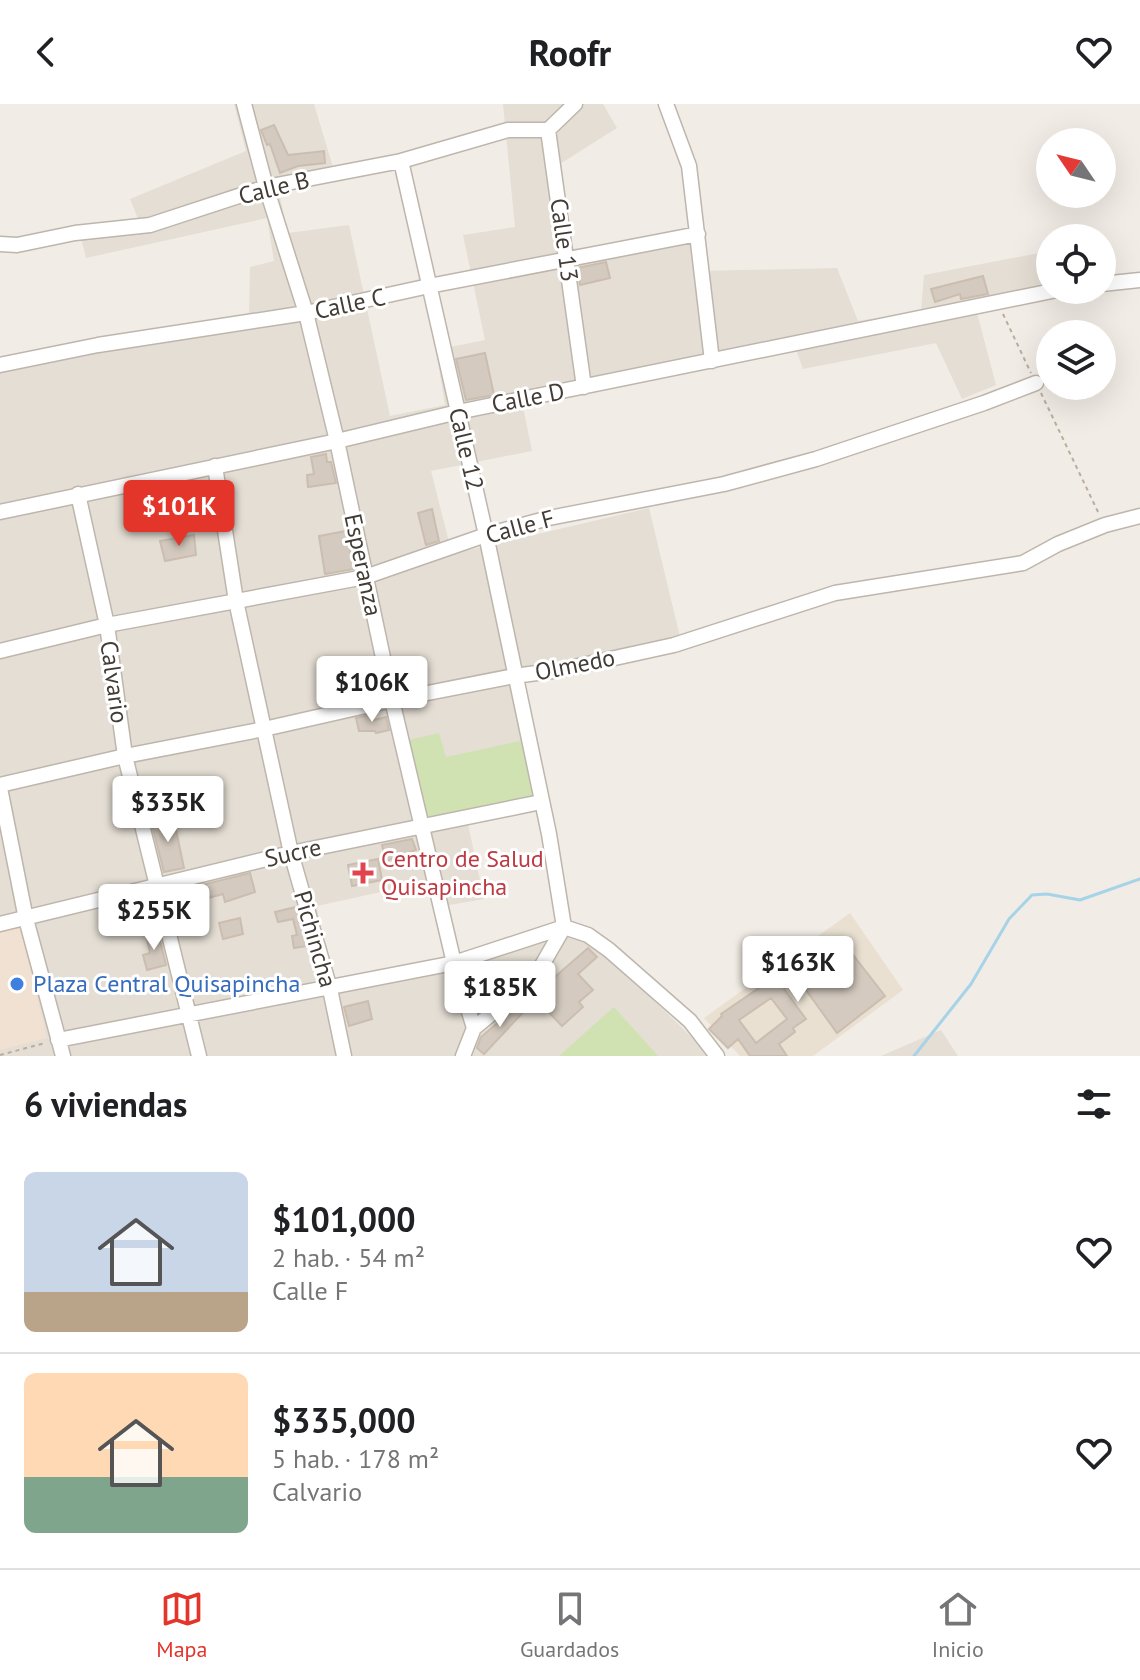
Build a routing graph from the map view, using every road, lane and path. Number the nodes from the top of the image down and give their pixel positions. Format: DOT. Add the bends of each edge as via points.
graph roads {
  1 [pos="244,104"];
  2 [pos="575,104"];
  3 [pos="666,104"];
  4 [pos="548,130"];
  5 [pos="401,161"];
  6 [pos="266,187"];
  7 [pos="698,234"];
  8 [pos="0,244"];
  9 [pos="567,259"];
  10 [pos="1140,280"];
  11 [pos="1116,283"];
  12 [pos="429,286"];
  13 [pos="1036,294"];
  14 [pos="997,302"];
  15 [pos="306,313"];
  16 [pos="712,361"];
  17 [pos="0,365"];
  18 [pos="1036,383"];
  19 [pos="584,387"];
  20 [pos="1044,400"];
  21 [pos="458,412"];
  22 [pos="337,441"];
  23 [pos="215,466"];
  24 [pos="78,494"];
  25 [pos="0,512"];
  26 [pos="1140,516"];
  27 [pos="1105,525"];
  28 [pos="486,535"];
  29 [pos="365,577"];
  30 [pos="236,601"];
  31 [pos="107,625"];
  32 [pos="0,651"];
  33 [pos="514,676"];
  34 [pos="392,700"];
  35 [pos="264,729"];
  36 [pos="125,756"];
  37 [pos="0,787"];
  38 [pos="541,802"];
  39 [pos="423,826"];
  40 [pos="291,853"];
  41 [pos="156,887"];
  42 [pos="26,919"];
  43 [pos="0,924"];
  44 [pos="564,927"];
  45 [pos="454,963"];
  46 [pos="330,989"];
  47 [pos="187,1014"];
  48 [pos="474,1028"];
  49 [pos="58,1040"];
  50 [pos="0,1055"];
  51 [pos="63,1056"];
  52 [pos="199,1056"];
  53 [pos="344,1056"];
  54 [pos="463,1056"];
  55 [pos="717,1056"];
  1 -- 6 [label="street, Esperanza"];
  2 -- 4 [label="street"];
  3 -- 7 [label="street" via="689,166"];
  4 -- 5 [label="street, Calle B" via="508,130"];
  4 -- 9 [label="street, Calle 13"];
  5 -- 6 [label="street, Calle B"];
  5 -- 12 [label="street, Calle 12"];
  6 -- 8 [label="street, Calle B" via="150,225"];
  6 -- 15 [label="street, Esperanza"];
  7 -- 9 [label="street, Calle C"];
  7 -- 16 [label="street"];
  9 -- 12 [label="street, Calle C"];
  9 -- 19 [label="street, Calle 13"];
  10 -- 11 [label="street"];
  12 -- 15 [label="street, Calle C"];
  12 -- 21 [label="street, Calle 12"];
  13 -- 14 [label="street, Calle D"];
  14 -- 16 [label="street, Calle D"];
  14 -- 18 [label="path"];
  15 -- 17 [label="street, Calle C"];
  15 -- 22 [label="street, Esperanza"];
  16 -- 19 [label="street, Calle D"];
  18 -- 28 [label="street, Calle F" via="755,476"];
  19 -- 21 [label="street, Calle D"];
  20 -- 27 [label="path"];
  21 -- 22 [label="street, Calle D"];
  21 -- 28 [label="street, Calle 12"];
  22 -- 23 [label="street, Calle D"];
  22 -- 29 [label="street, Esperanza"];
  23 -- 24 [label="street, Calle D"];
  23 -- 30 [label="street, Pichincha"];
  24 -- 25 [label="street, Calle D"];
  24 -- 31 [label="street, Calvario"];
  26 -- 27 [label="street, Olmedo"];
  27 -- 33 [label="street, Olmedo" via="1023,563 835,593 674,645"];
  28 -- 29 [label="street, Calle F"];
  28 -- 33 [label="street, Calle 12"];
  29 -- 30 [label="street, Calle F"];
  29 -- 34 [label="street, Esperanza"];
  30 -- 31 [label="street, Calle F"];
  30 -- 35 [label="street, Pichincha"];
  31 -- 32 [label="street, Calle F"];
  31 -- 36 [label="street, Calvario"];
  33 -- 34 [label="street, Olmedo"];
  33 -- 38 [label="street, Calle 12"];
  34 -- 35 [label="street, Olmedo"];
  34 -- 39 [label="street, Esperanza"];
  35 -- 36 [label="street, Olmedo"];
  35 -- 40 [label="street, Pichincha"];
  36 -- 37 [label="street, Olmedo"];
  36 -- 41 [label="street, Calvario"];
  37 -- 42 [label="street"];
  38 -- 39 [label="street, Sucre"];
  38 -- 44 [label="street, Calle 12"];
  39 -- 40 [label="street, Sucre"];
  39 -- 45 [label="street, Esperanza"];
  40 -- 41 [label="street, Sucre"];
  40 -- 46 [label="street, Pichincha"];
  41 -- 42 [label="street, Sucre"];
  41 -- 47 [label="street, Calvario"];
  42 -- 43 [label="street, Sucre"];
  42 -- 49 [label="street"];
  44 -- 45 [label="street"];
  44 -- 48 [label="street" via="534,979"];
  44 -- 55 [label="street" via="609,950 690,1021"];
  45 -- 46 [label="street"];
  45 -- 48 [label="street, Esperanza"];
  46 -- 47 [label="street"];
  46 -- 53 [label="street, Pichincha"];
  47 -- 49 [label="street"];
  47 -- 52 [label="street, Calvario"];
  48 -- 54 [label="street"];
  49 -- 50 [label="path"];
  49 -- 51 [label="street"];
}
